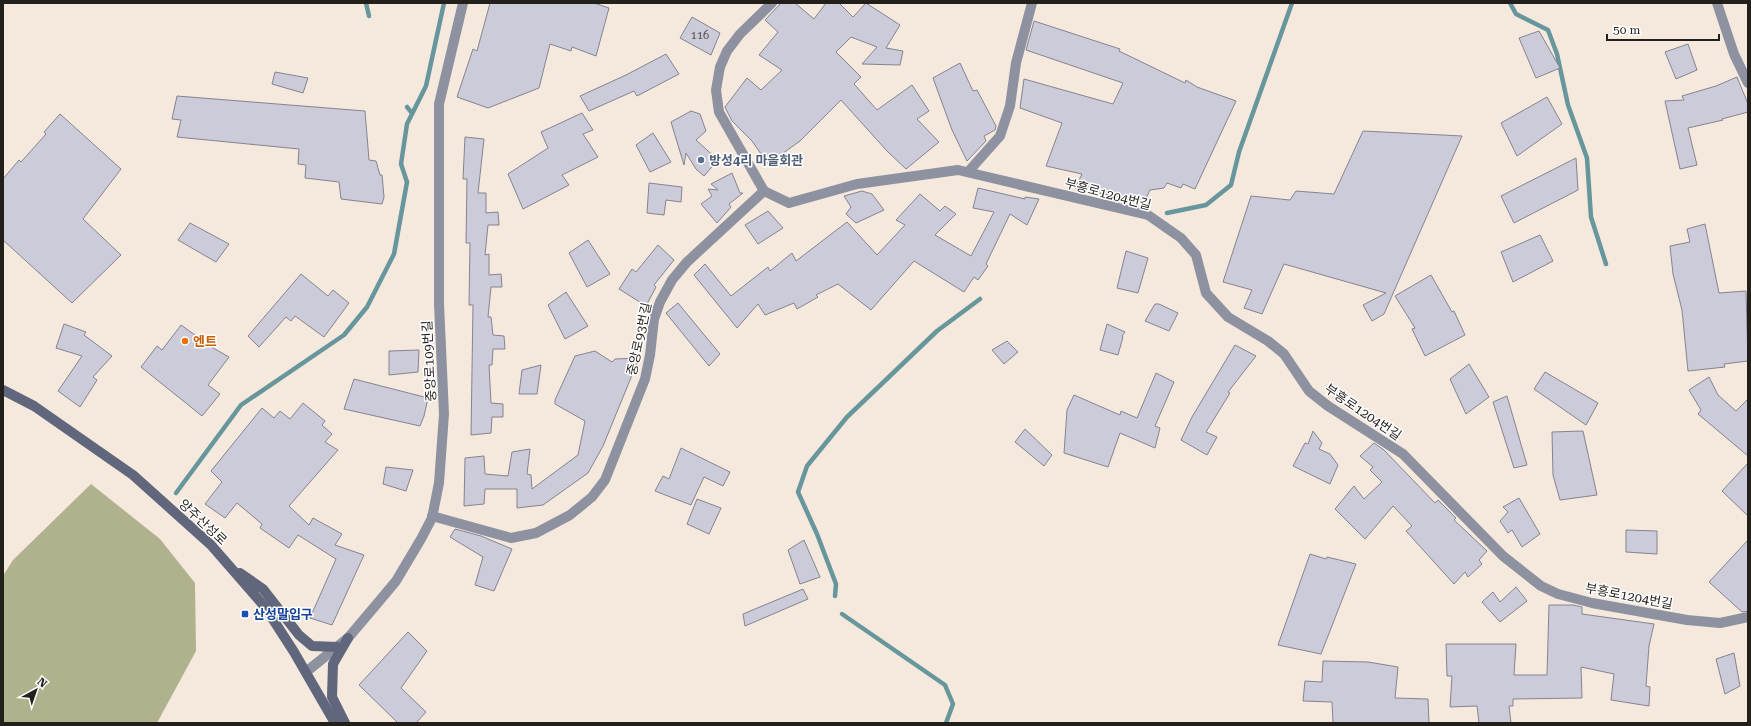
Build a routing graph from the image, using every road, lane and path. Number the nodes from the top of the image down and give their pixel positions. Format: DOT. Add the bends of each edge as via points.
graph roads {
  1 [pos="463,3"];
  2 [pos="772,3"];
  3 [pos="1032,3"];
  4 [pos="1717,3"];
  5 [pos="1748,83"];
  6 [pos="968,172"];
  7 [pos="764,191"];
  8 [pos="3,390"];
  9 [pos="432,516"];
  10 [pos="230,566"];
  11 [pos="1748,617"];
  12 [pos="348,638"];
  13 [pos="337,647"];
  14 [pos="306,672"];
  15 [pos="335,723"];
  16 [pos="345,723"];
  1 -- 9 [label="street, 중앙로109번길" via="439,104 439,304 444,414 439,483"];
  2 -- 7 [label="street" via="740,34 727,51 720,68 716,90 719,112"];
  3 -- 6 [label="street" via="1016,63 1010,106 1000,136"];
  4 -- 5 [label="street" via="1734,54"];
  6 -- 7 [label="street, 부흥로1204번길" via="958,170 857,184 789,203"];
  6 -- 11 [label="street, 부흥로1204번길" via="1148,216 1181,238 1196,256 1206,293 1228,317 1268,341 1284,354 1309,391 1328,406 1403,454 1503,556 1541,586 1558,594 1592,603 1698,621 1720,623"];
  7 -- 9 [label="street, 중앙로93번길" via="687,262 672,280 654,319 645,379 605,480 592,497 570,515 536,533 511,538"];
  8 -- 10 [label="street, 양주산성로" via="34,406 133,475 211,545"];
  9 -- 12 [label="street, 중앙로109번길" via="396,581"];
  10 -- 13 [label="street" via="263,588 299,635 312,646"];
  10 -- 14 [label="street, 양주산성로" via="265,607"];
  12 -- 13 [label="street, 중앙로109번길"];
  12 -- 16 [label="street" via="333,664 332,697"];
  13 -- 14 [label="street, 중앙로109번길"];
  14 -- 15 [label="street, 양주산성로"];
}
